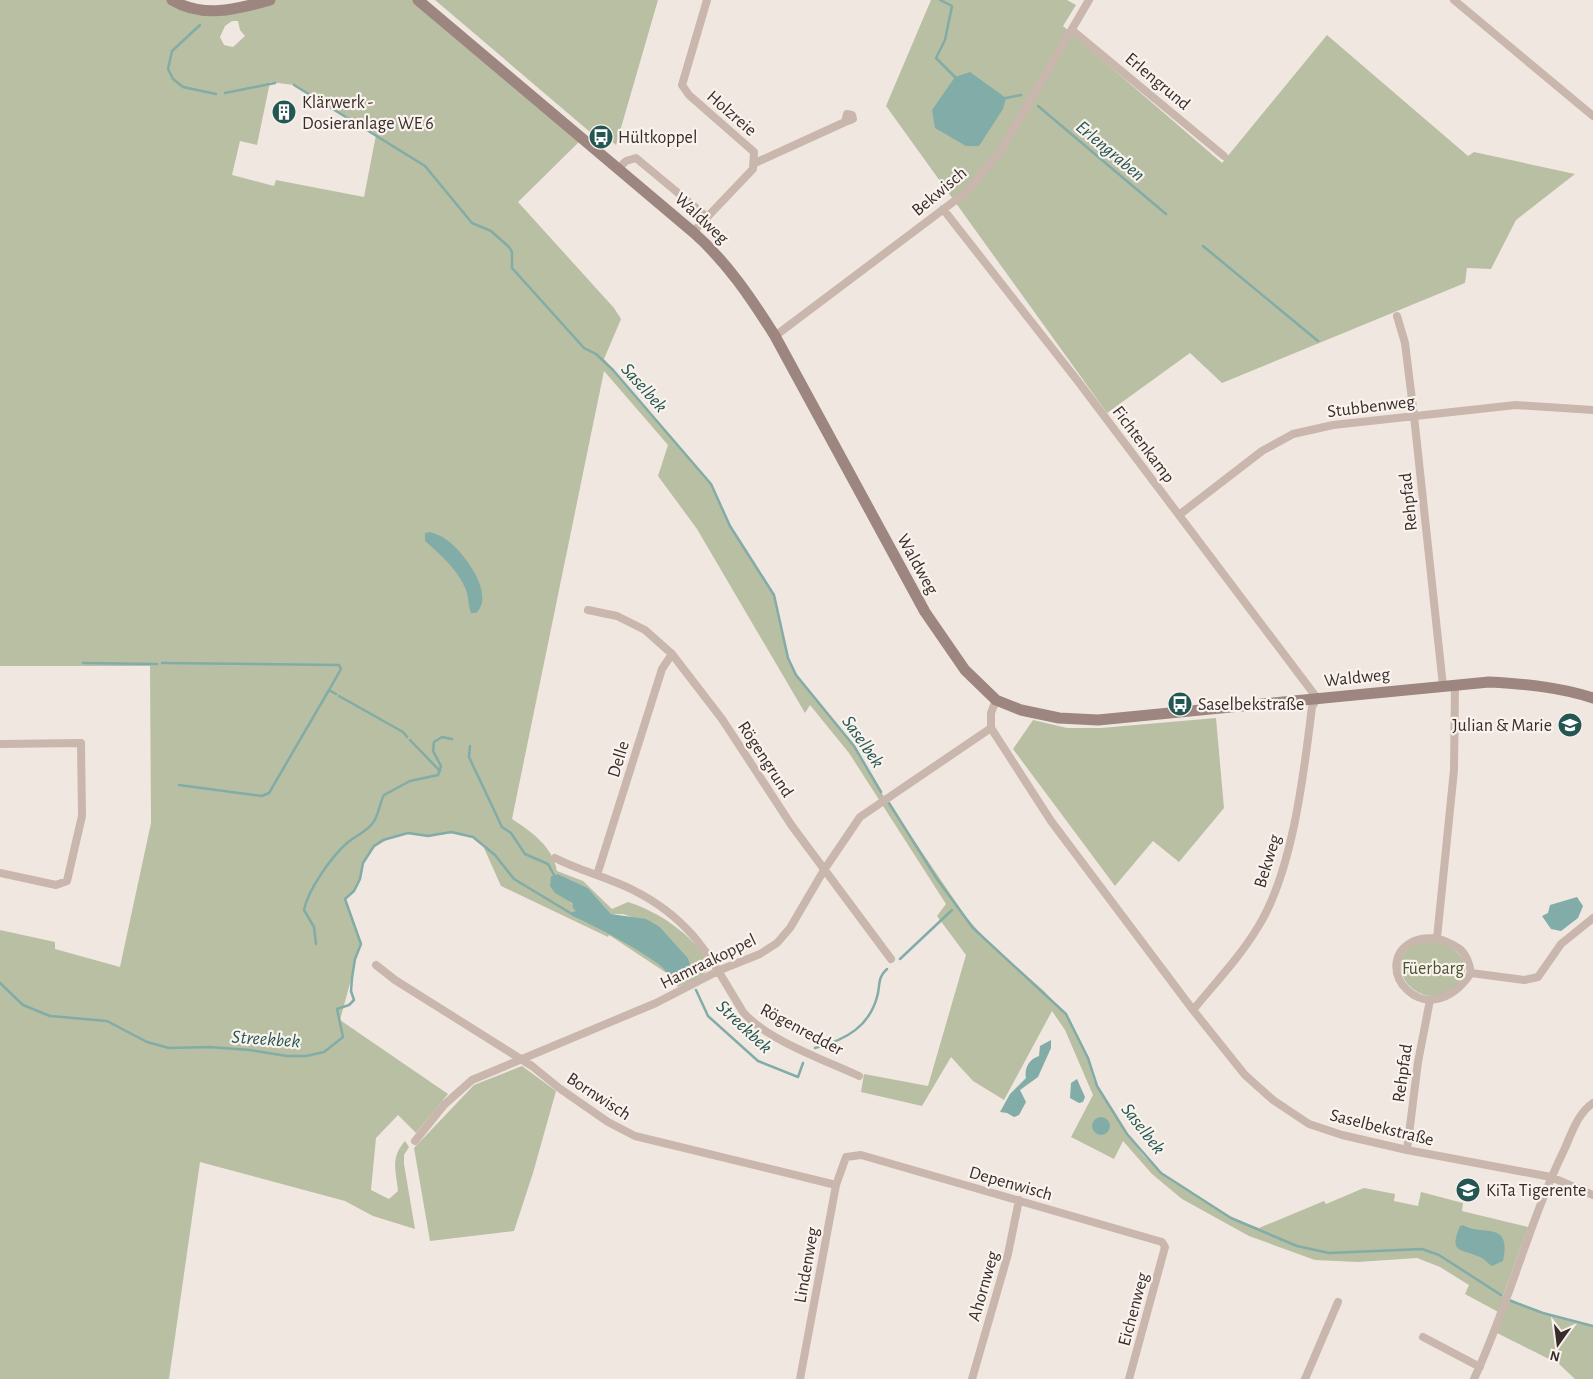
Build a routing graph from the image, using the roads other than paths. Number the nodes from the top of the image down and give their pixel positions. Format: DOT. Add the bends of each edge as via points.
graph roads {
  1 [pos="172,0"];
  2 [pos="270,0"];
  3 [pos="418,0"];
  4 [pos="707,0"];
  5 [pos="1090,0"];
  6 [pos="1454,0"];
  7 [pos="1072,30"];
  8 [pos="1593,116"];
  9 [pos="845,122"];
  10 [pos="1224,156"];
  11 [pos="755,163"];
  12 [pos="618,168"];
  13 [pos="943,210"];
  14 [pos="707,217"];
  15 [pos="694,232"];
  16 [pos="1397,316"];
  17 [pos="775,336"];
  18 [pos="1593,410"];
  19 [pos="1414,416"];
  20 [pos="1179,515"];
  21 [pos="588,610"];
  22 [pos="672,654"];
  23 [pos="1449,685"];
  24 [pos="1317,698"];
  25 [pos="1593,698"];
  26 [pos="996,700"];
  27 [pos="991,728"];
  28 [pos="0,744"];
  29 [pos="555,858"];
  30 [pos="824,870"];
  31 [pos="0,873"];
  32 [pos="597,875"];
  33 [pos="1593,918"];
  34 [pos="1436,938"];
  35 [pos="892,959"];
  36 [pos="376,965"];
  37 [pos="720,970"];
  38 [pos="1470,973"];
  39 [pos="1430,1000"];
  40 [pos="1192,1010"];
  41 [pos="521,1058"];
  42 [pos="859,1076"];
  43 [pos="1593,1103"];
  44 [pos="415,1141"];
  45 [pos="1407,1150"];
  46 [pos="846,1157"];
  47 [pos="1551,1177"];
  48 [pos="836,1185"];
  49 [pos="1593,1195"];
  50 [pos="1019,1200"];
  51 [pos="1165,1247"];
  52 [pos="1338,1302"];
  53 [pos="1423,1337"];
  54 [pos="1480,1366"];
  55 [pos="800,1379"];
  56 [pos="972,1379"];
  57 [pos="1129,1379"];
  58 [pos="1305,1379"];
  59 [pos="1474,1379"];
  1 -- 2 [label="main road" via="196,10 214,12"];
  3 -- 12 [label="main road, Waldweg"];
  4 -- 11 [label="street, Holzreie" via="682,79 684,89 754,152"];
  5 -- 7 [label="street, Bekwisch"];
  6 -- 8 [label="street"];
  7 -- 10 [label="street, Erlengrund"];
  7 -- 13 [label="street, Bekwisch" via="1000,152 965,193"];
  9 -- 11 [label="street"];
  11 -- 14 [label="street" via="753,170"];
  12 -- 14 [label="street" via="636,158"];
  12 -- 15 [label="main road, Waldweg"];
  13 -- 17 [label="street, Bekwisch"];
  13 -- 20 [label="street, Fichtenkamp"];
  14 -- 15 [label="street"];
  15 -- 17 [label="main road, Waldweg" via="749,294"];
  16 -- 19 [label="street, Rehpfad" via="1405,343"];
  17 -- 26 [label="main road, Waldweg" via="925,612 965,670"];
  18 -- 19 [label="street, Stubbenweg" via="1516,405"];
  19 -- 20 [label="street, Stubbenweg" via="1332,425 1293,434 1262,451"];
  19 -- 23 [label="street, Rehpfad"];
  20 -- 24 [label="street, Fichtenkamp"];
  21 -- 22 [label="street, Rögengrund" via="617,616 645,630"];
  22 -- 30 [label="street, Rögengrund" via="722,719"];
  22 -- 32 [label="street, Delle" via="662,669"];
  23 -- 24 [label="main road, Waldweg"];
  23 -- 25 [label="main road, Waldweg" via="1529,684 1570,690"];
  23 -- 34 [label="street, Rehpfad" via="1454,770"];
  24 -- 26 [label="main road, Waldweg" via="1098,720 1058,718 1021,710"];
  24 -- 40 [label="street, Bekweg" via="1312,707 1302,786 1278,885 1248,942"];
  26 -- 27 [label="street" via="991,713"];
  27 -- 30 [label="street, Hamraakoppel" via="860,817"];
  27 -- 40 [label="street, Saselbekstraße" via="1051,821"];
  28 -- 31 [label="street" via="81,743 82,816 67,881 56,885"];
  29 -- 32 [label="street, Rögenredder"];
  30 -- 35 [label="street, Rögengrund"];
  30 -- 37 [label="street, Hamraakoppel" via="790,928 777,943 760,954"];
  32 -- 37 [label="street, Rögenredder" via="634,890 687,928"];
  33 -- 38 [label="street" via="1561,944 1538,977 1524,980"];
  34 -- 38 [label="street" via="1458,945 1468,958"];
  34 -- 39 [label="street" via="1416,940 1405,946 1397,960 1398,980 1404,988 1413,995"];
  36 -- 41 [label="street, Bornwisch"];
  37 -- 41 [label="street, Hamraakoppel" via="656,1003"];
  37 -- 42 [label="street, Rögenredder" via="743,1012 759,1027"];
  38 -- 39 [label="street" via="1454,993"];
  39 -- 45 [label="street, Rehpfad"];
  40 -- 45 [label="street, Saselbekstraße" via="1245,1075 1273,1100 1309,1124"];
  41 -- 44 [label="street, Hamraakoppel" via="472,1080 444,1106"];
  41 -- 48 [label="street, Bornwisch" via="608,1122 634,1136"];
  43 -- 47 [label="street" via="1578,1121"];
  45 -- 47 [label="street, Saselbekstraße"];
  46 -- 48 [label="street, Lindenweg"];
  46 -- 50 [label="street, Depenwisch" via="861,1155"];
  47 -- 49 [label="street, Saselbekstraße"];
  47 -- 54 [label="street"];
  48 -- 55 [label="street, Lindenweg"];
  50 -- 51 [label="street, Depenwisch" via="1162,1242"];
  50 -- 56 [label="street, Ahornweg" via="1008,1254"];
  51 -- 57 [label="street, Eichenweg"];
  52 -- 58 [label="street"];
  53 -- 54 [label="street"];
  54 -- 59 [label="street"];
}
